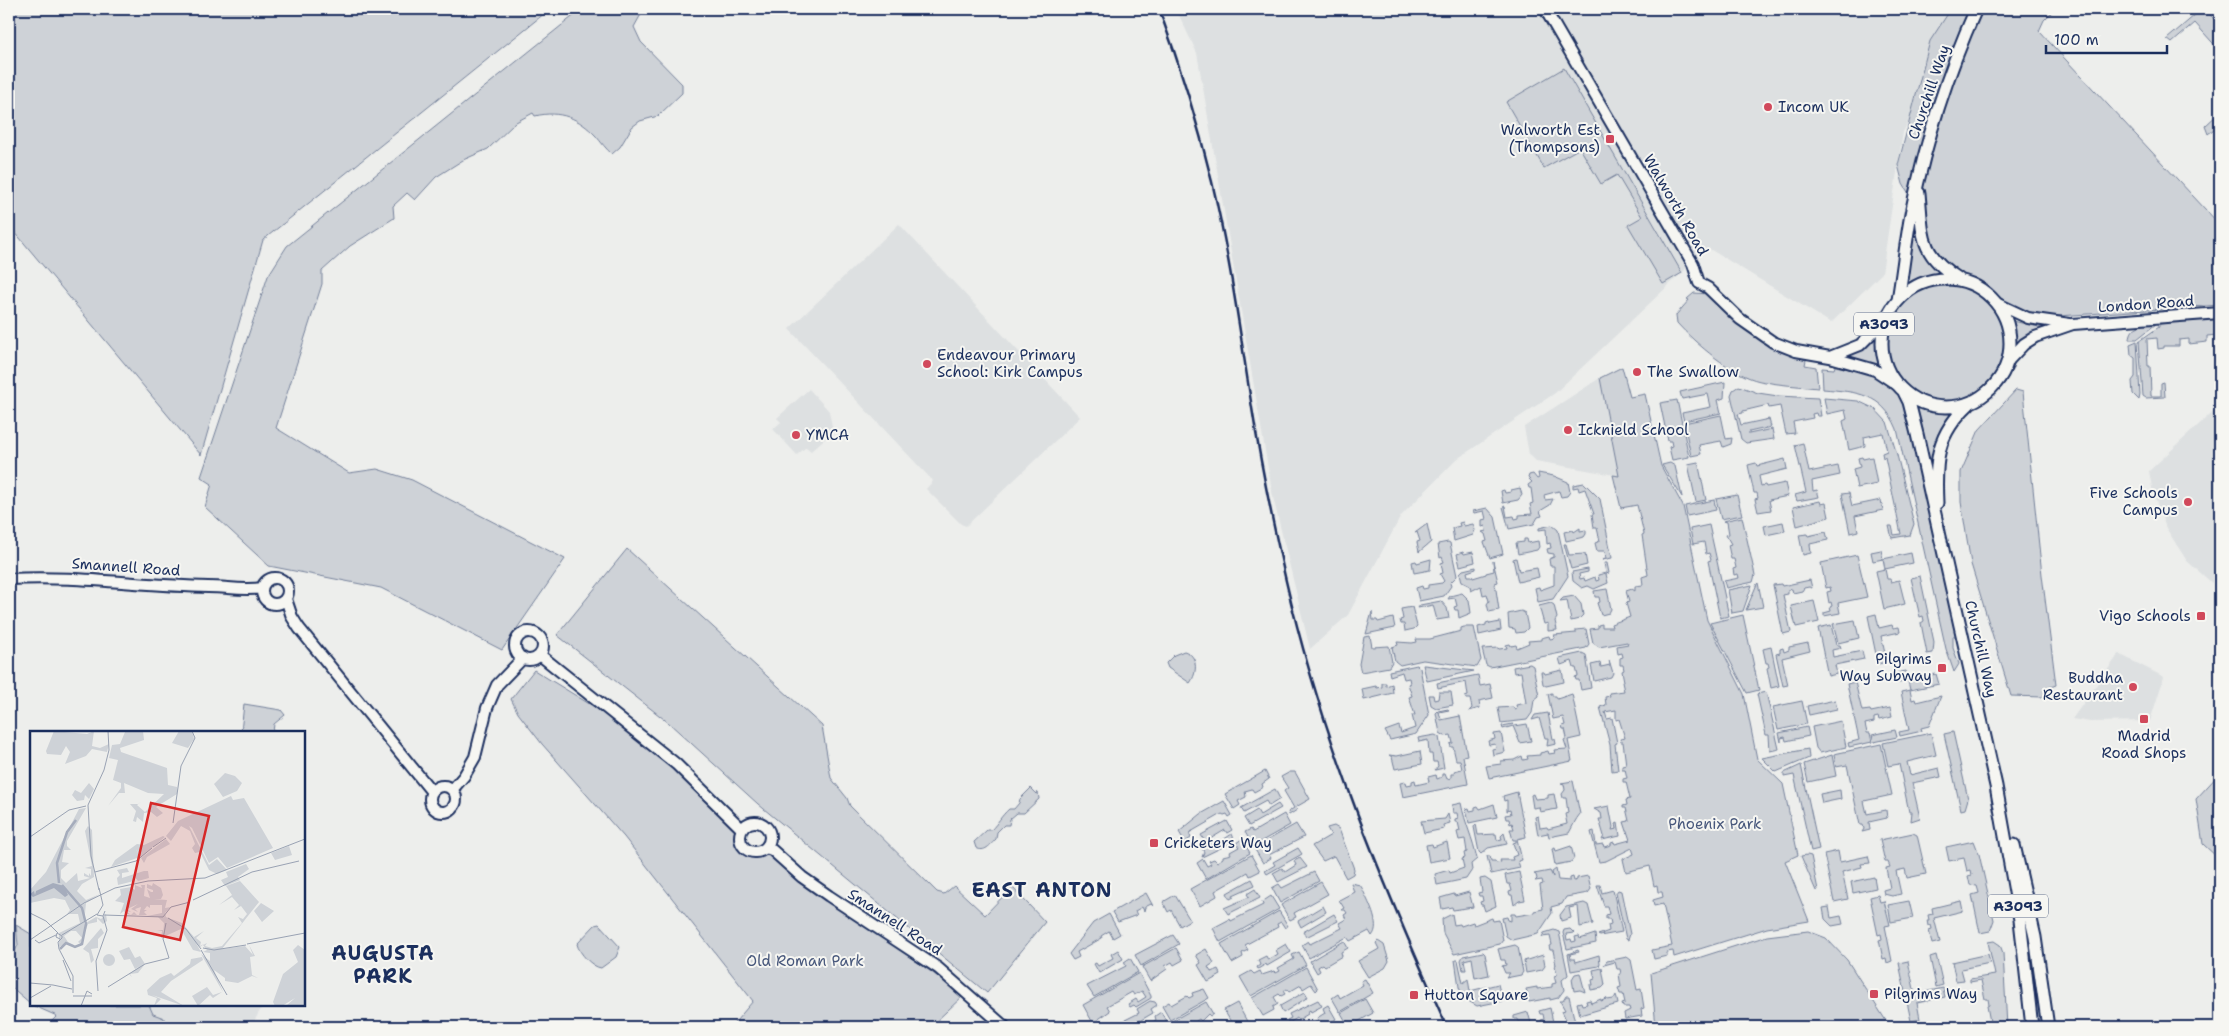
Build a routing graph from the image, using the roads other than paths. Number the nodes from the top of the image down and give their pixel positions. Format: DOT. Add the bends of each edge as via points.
graph roads {
  1 [pos="1545,9"];
  2 [pos="1976,9"];
  3 [pos="1918,186"];
  4 [pos="1961,280"];
  5 [pos="1898,300"];
  6 [pos="1996,303"];
  7 [pos="2220,313"];
  8 [pos="1885,320"];
  9 [pos="2073,324"];
  10 [pos="1830,357"];
  11 [pos="2007,362"];
  12 [pos="1900,388"];
  13 [pos="1972,402"];
  14 [pos="1937,520"];
  15 [pos="9,579"];
  16 [pos="262,593"];
  17 [pos="282,601"];
  18 [pos="540,655"];
  19 [pos="523,658"];
  20 [pos="1996,786"];
  21 [pos="452,790"];
  22 [pos="432,792"];
  23 [pos="742,829"];
  24 [pos="765,848"];
  25 [pos="1005,1027"];
  26 [pos="2032,1027"];
  27 [pos="2048,1027"];
  1 -- 10 [label="street, Walworth Road" via="1693,264 1699,283 1753,329 1781,346"];
  2 -- 3 [label="main road, Churchill Way / A3093" via="1940,98"];
  3 -- 4 [label="main road, Churchill Way / A3093" via="1921,229 1926,245 1939,264"];
  3 -- 5 [label="main road, Churchill Way / A3093"];
  4 -- 5 [label="main road, A3093" via="1926,282"];
  4 -- 6 [label="main road, A3093" via="1980,289"];
  5 -- 8 [label="main road, A3093"];
  6 -- 9 [label="street, London Road" via="2028,318"];
  6 -- 11 [label="main road, A3093" via="2009,331"];
  7 -- 9 [label="street, London Road"];
  8 -- 10 [label="street" via="1860,345"];
  8 -- 12 [label="main road, A3093" via="1882,350 1885,364"];
  9 -- 11 [label="street, London Road" via="2029,340"];
  10 -- 12 [label="street, Walworth Road" via="1876,370"];
  11 -- 13 [label="main road, A3093" via="1996,383"];
  12 -- 13 [label="main road, A3093" via="1917,401 1941,407"];
  12 -- 14 [label="main road, Churchill Way / A3093" via="1912,414"];
  13 -- 14 [label="main road, Churchill Way / A3093" via="1950,424 1939,447 1936,463"];
  14 -- 20 [label="main road, Churchill Way / A3093"];
  15 -- 16 [label="street, Smannell Road" via="47,577 223,587"];
  16 -- 17 [label="street" via="272,604"];
  16 -- 17 [label="street" via="270,578 282,580 288,591"];
  17 -- 22 [label="street" via="282,610 292,617"];
  18 -- 19 [label="street" via="534,659"];
  18 -- 19 [label="street" via="542,640 536,634 525,633 518,638 516,645 517,653"];
  18 -- 23 [label="street, Smannell Road" via="676,764"];
  19 -- 21 [label="street" via="497,685 487,708 475,757"];
  20 -- 26 [label="main road, A3093" via="2020,920"];
  20 -- 27 [label="main road, A3093" via="2027,898"];
  21 -- 22 [label="street" via="444,786"];
  21 -- 22 [label="street" via="456,802 452,810 444,813 431,805"];
  23 -- 24 [label="street, Smannell Road" via="740,840 745,848 756,852"];
  23 -- 24 [label="street" via="751,822 766,827 770,837"];
  24 -- 25 [label="street, Smannell Road" via="772,850 802,877 938,968"];
}
